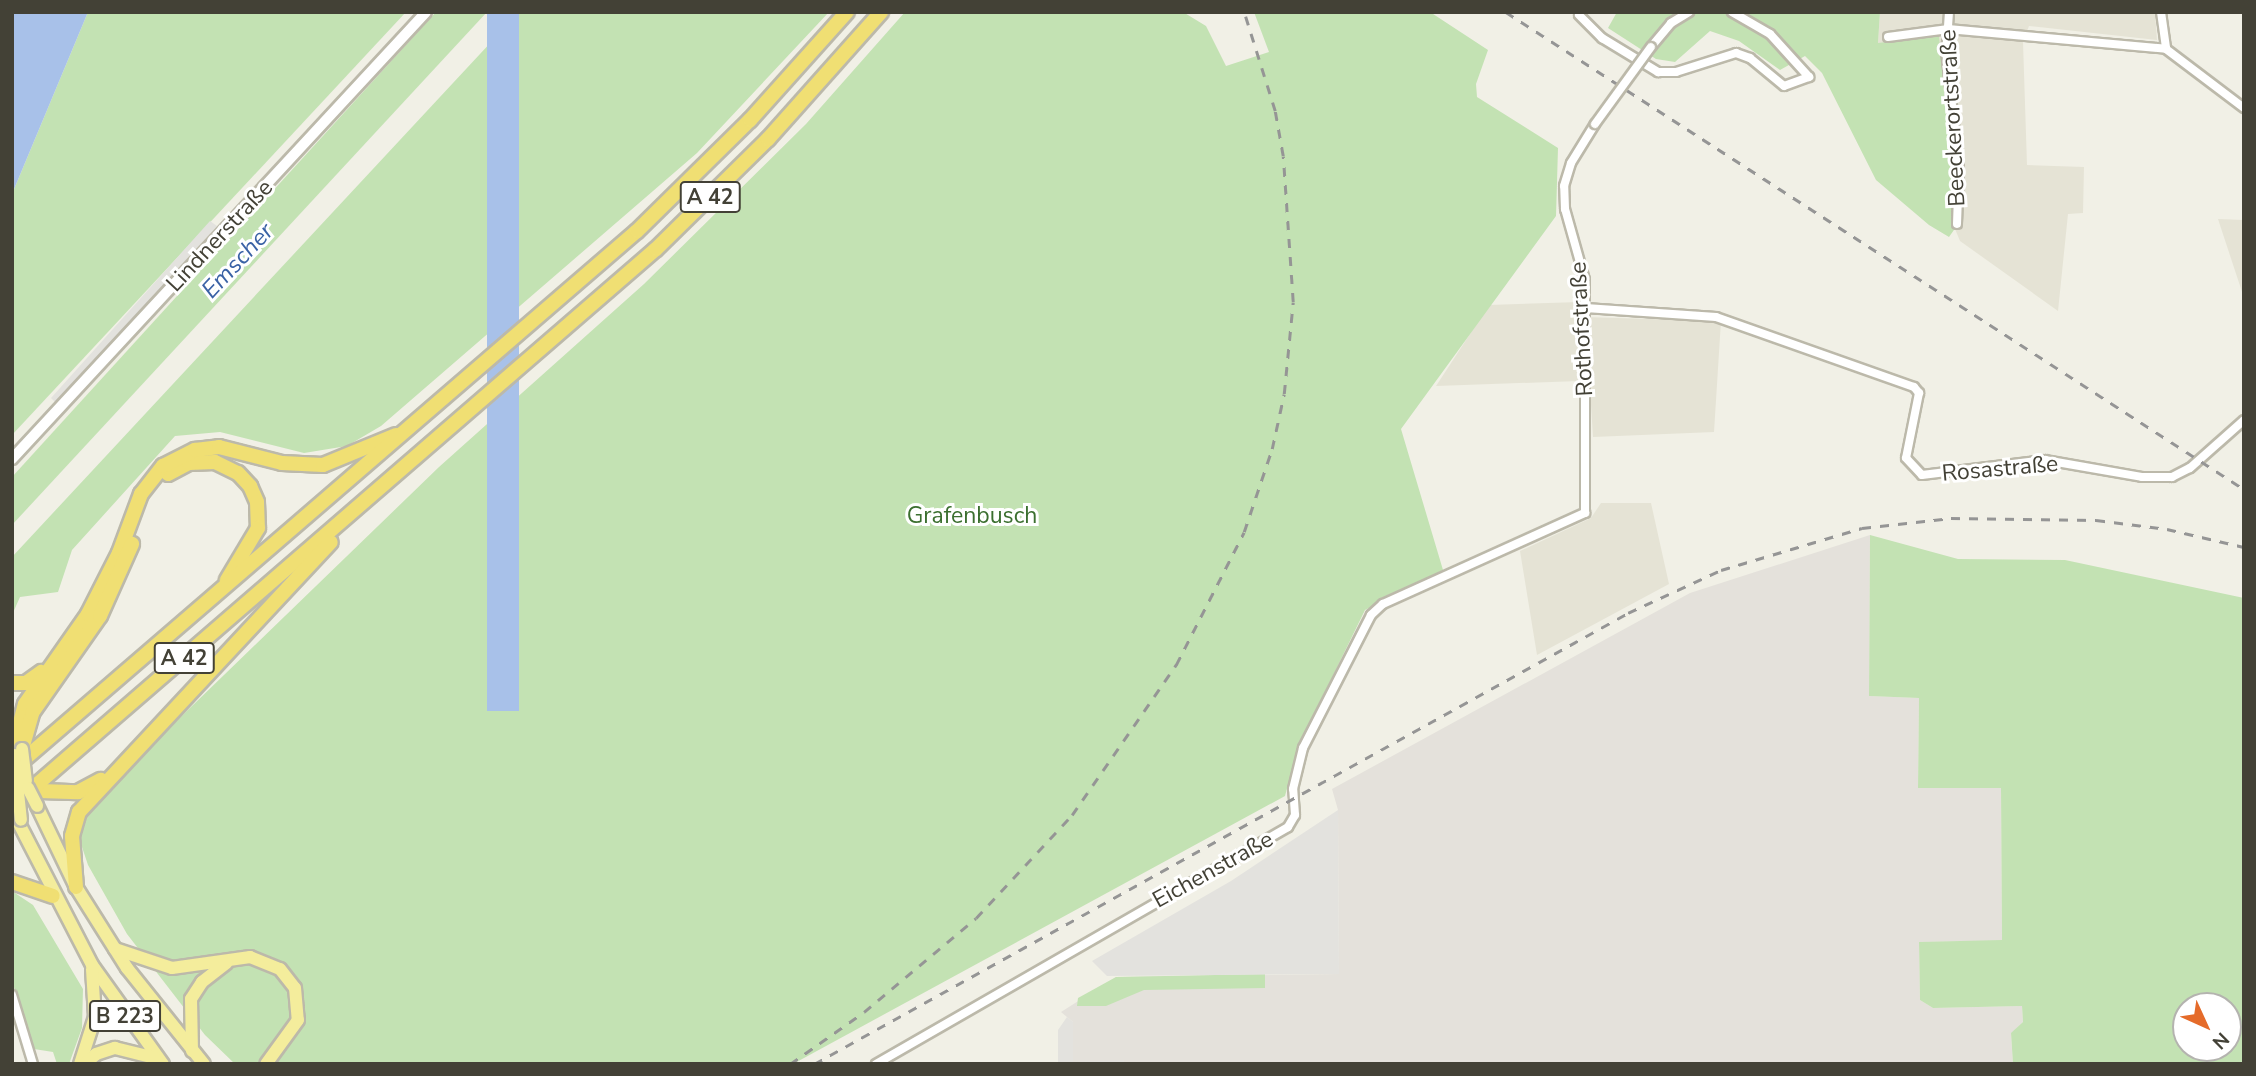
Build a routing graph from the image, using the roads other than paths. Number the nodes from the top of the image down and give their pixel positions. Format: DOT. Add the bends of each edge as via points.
graph roads {
  1 [pos="426,12"];
  2 [pos="846,12"];
  3 [pos="881,12"];
  4 [pos="1689,12"];
  5 [pos="1732,12"];
  6 [pos="1949,12"];
  7 [pos="2161,12"];
  8 [pos="1579,15"];
  9 [pos="1948,29"];
  10 [pos="1888,37"];
  11 [pos="2166,49"];
  12 [pos="2244,108"];
  13 [pos="1957,225"];
  14 [pos="1586,308"];
  15 [pos="2244,420"];
  16 [pos="416,425"];
  17 [pos="12,459"];
  18 [pos="356,511"];
  19 [pos="1585,513"];
  20 [pos="217,595"];
  21 [pos="58,657"];
  22 [pos="12,683"];
  23 [pos="23,770"];
  24 [pos="108,776"];
  25 [pos="12,808"];
  26 [pos="21,825"];
  27 [pos="12,882"];
  28 [pos="76,887"];
  29 [pos="54,896"];
  30 [pos="114,949"];
  31 [pos="229,960"];
  32 [pos="92,965"];
  33 [pos="12,995"];
  34 [pos="192,1051"];
  35 [pos="161,1062"];
  36 [pos="33,1064"];
  37 [pos="83,1064"];
  38 [pos="204,1064"];
  39 [pos="265,1064"];
  40 [pos="876,1064"];
  1 -- 17 [label="street, Lindnerstraße"];
  2 -- 16 [label="highway, A 42" via="701,170"];
  3 -- 18 [label="highway, A 42" via="768,139 656,249"];
  4 -- 14 [label="street, Rothofstraße, bridge" via="1671,23 1651,47 1571,163 1564,186 1565,209 1583,268"];
  5 -- 8 [label="street" via="1770,34 1808,77 1784,86 1750,58 1736,53 1676,72 1658,72 1602,38"];
  6 -- 9 [label="street, Beeckerortstraße"];
  7 -- 11 [label="street"];
  9 -- 10 [label="street"];
  9 -- 11 [label="street"];
  9 -- 13 [label="street, Beeckerortstraße" via="1959,169"];
  11 -- 12 [label="street"];
  14 -- 15 [label="street, Rosastraße" via="1716,317 1914,387 1920,393 1906,458 1922,475 2045,460 2142,477 2172,477 2190,468"];
  14 -- 19 [label="street, Rothofstraße"];
  16 -- 20 [label="highway, A 42"];
  16 -- 21 [label="highway" via="350,457 323,464 282,463 219,447 173,459 141,494 99,594"];
  18 -- 24 [label="highway" via="280,599"];
  18 -- 25 [label="highway, A 42"];
  19 -- 40 [label="street, Eichenstraße" via="1383,604 1371,615 1304,748 1293,789 1295,816 1288,827"];
  20 -- 23 [label="highway, A 42"];
  20 -- 23 [label="highway" via="251,544 258,510 254,494 238,474 223,465 198,461 173,470 150,496 110,598 37,705 25,733"];
  21 -- 22 [label="highway" via="32,680"];
  21 -- 23 [label="highway" via="25,704"];
  23 -- 24 [label="highway" via="78,792"];
  23 -- 26 [label="main road, bridge"];
  23 -- 28 [label="main road, B 223, bridge"];
  24 -- 28 [label="highway" via="74,825"];
  25 -- 26 [label="main road, B 223"];
  26 -- 29 [label="main road, B 223"];
  27 -- 29 [label="highway"];
  28 -- 30 [label="main road, B 223"];
  29 -- 32 [label="main road, B 223"];
  30 -- 31 [label="main road" via="172,968"];
  30 -- 34 [label="main road, B 223"];
  31 -- 34 [label="main road" via="202,982 191,999"];
  31 -- 39 [label="main road" via="266,960 295,988 299,1012 295,1028"];
  32 -- 35 [label="main road, B 223"];
  32 -- 37 [label="main road" via="95,1017"];
  33 -- 36 [label="street"];
  34 -- 38 [label="main road, B 223"];
  35 -- 37 [label="main road" via="115,1048"];
}
